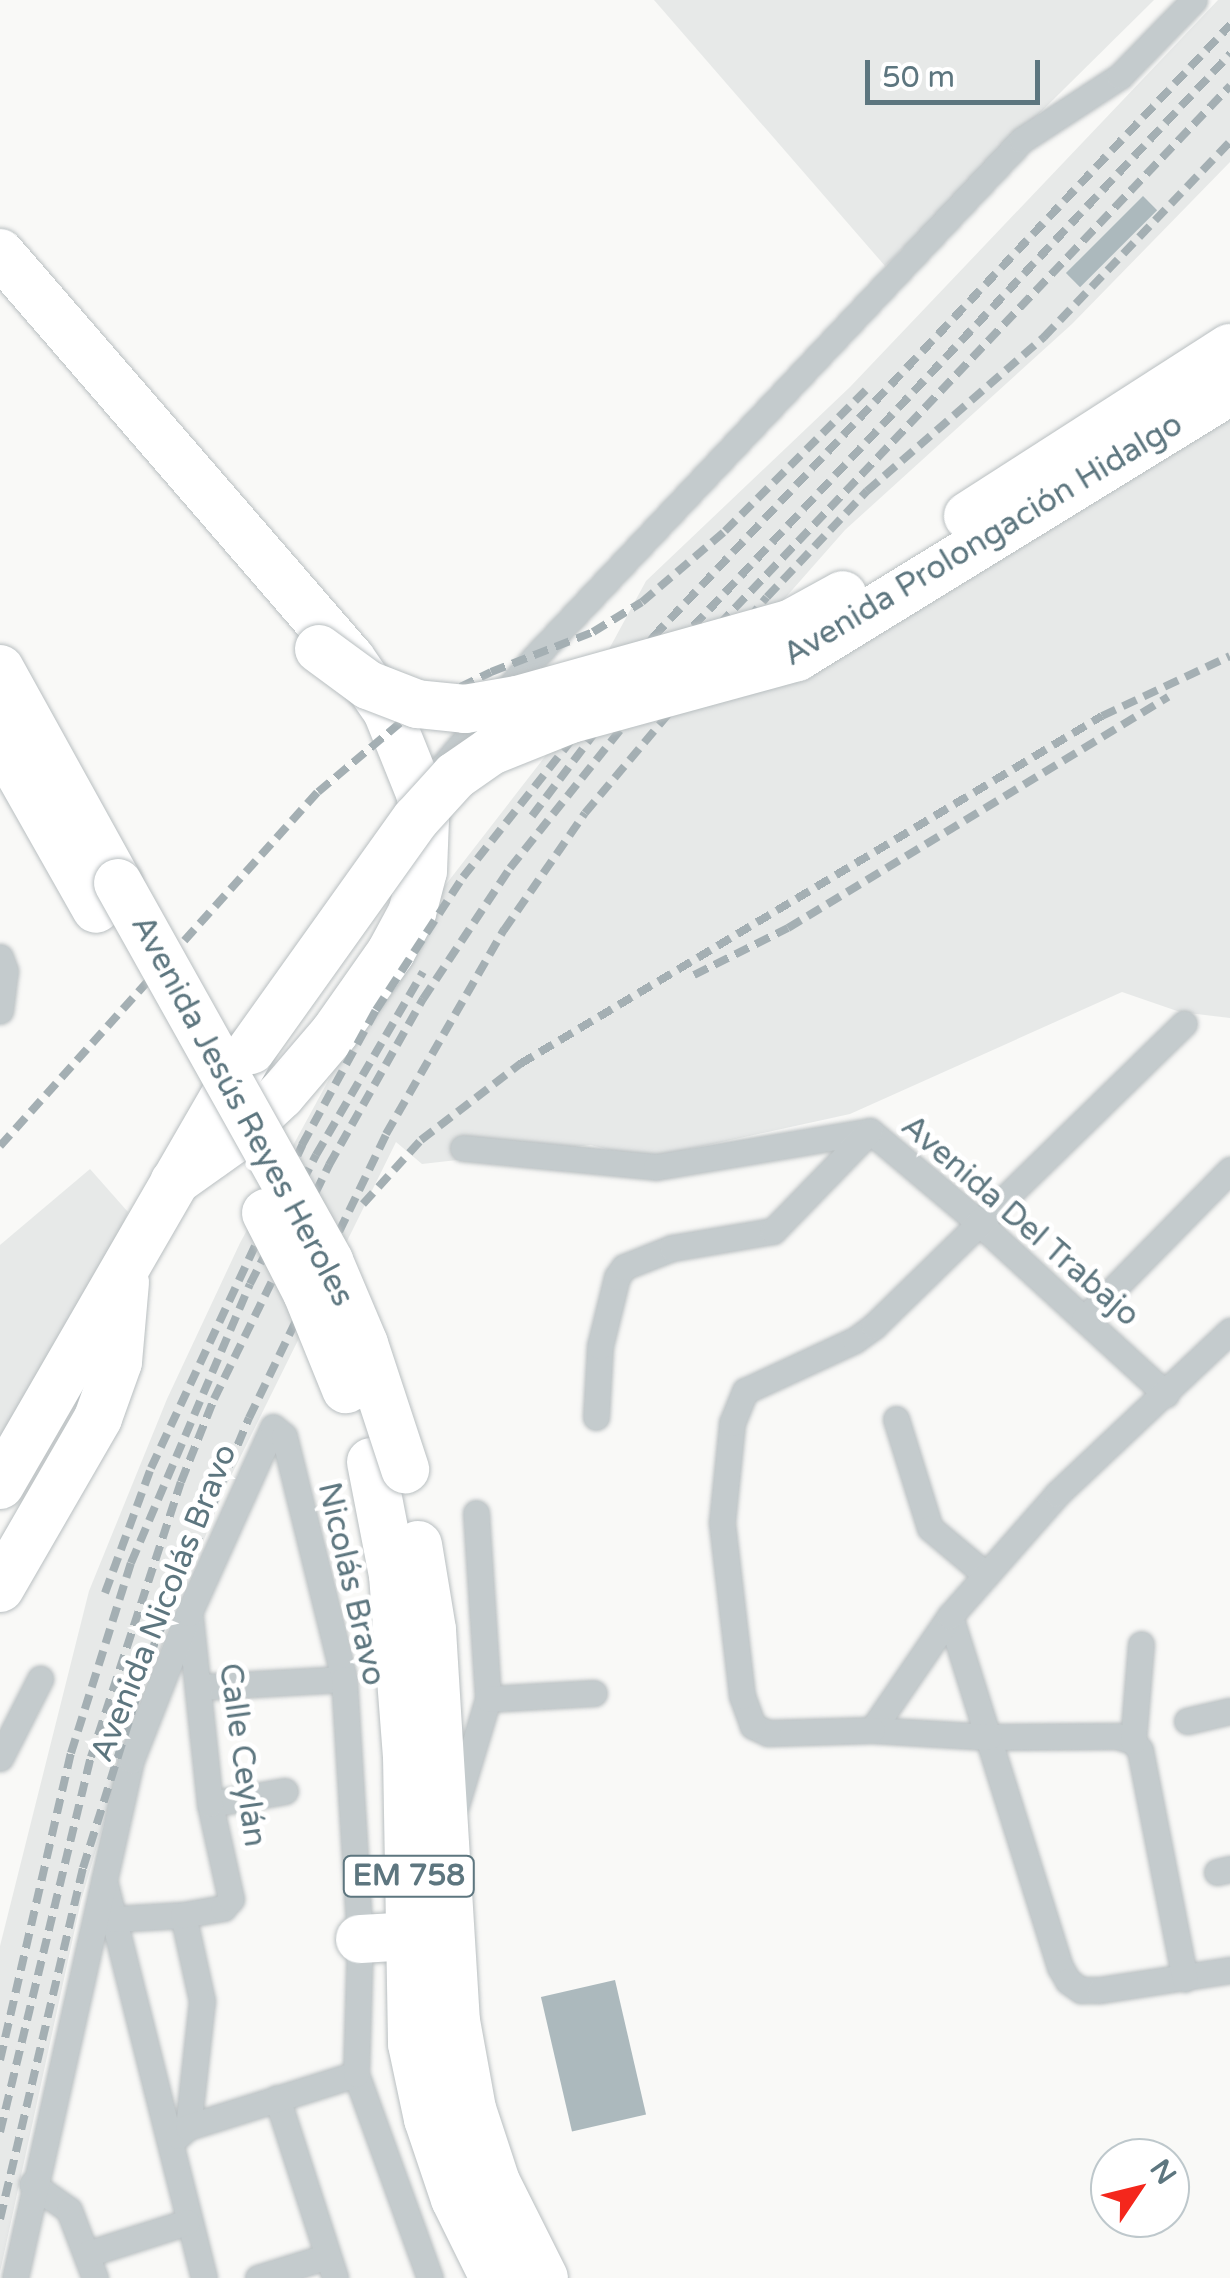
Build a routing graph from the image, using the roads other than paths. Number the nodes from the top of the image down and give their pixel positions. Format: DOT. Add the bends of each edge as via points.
graph roads {
  1 [pos="1194,0"];
  2 [pos="0,254"];
  3 [pos="0,281"];
  4 [pos="1230,348"];
  5 [pos="1230,391"];
  6 [pos="0,669"];
  7 [pos="0,740"];
  8 [pos="420,793"];
  9 [pos="107,896"];
  10 [pos="0,957"];
  11 [pos="0,1011"];
  12 [pos="1184,1022"];
  13 [pos="870,1131"];
  14 [pos="462,1148"];
  15 [pos="1230,1170"];
  16 [pos="174,1182"];
  17 [pos="978,1222"];
  18 [pos="125,1271"];
  19 [pos="1084,1319"];
  20 [pos="1230,1331"];
  21 [pos="1166,1394"];
  22 [pos="596,1417"];
  23 [pos="896,1419"];
  24 [pos="277,1427"];
  25 [pos="388,1466"];
  26 [pos="0,1485"];
  27 [pos="476,1514"];
  28 [pos="986,1575"];
  29 [pos="0,1588"];
  30 [pos="189,1613"];
  31 [pos="950,1616"];
  32 [pos="1140,1644"];
  33 [pos="40,1679"];
  34 [pos="344,1679"];
  35 [pos="200,1687"];
  36 [pos="594,1694"];
  37 [pos="488,1699"];
  38 [pos="1230,1711"];
  39 [pos="1188,1721"];
  40 [pos="872,1730"];
  41 [pos="988,1738"];
  42 [pos="1132,1741"];
  43 [pos="0,1758"];
  44 [pos="285,1791"];
  45 [pos="210,1804"];
  46 [pos="444,1830"];
  47 [pos="104,1877"];
  48 [pos="184,1915"];
  49 [pos="114,1919"];
  50 [pos="410,1936"];
  51 [pos="360,1939"];
  52 [pos="1230,1970"];
  53 [pos="1185,1979"];
  54 [pos="356,2074"];
  55 [pos="277,2098"];
  56 [pos="188,2127"];
  57 [pos="174,2151"];
  58 [pos="32,2184"];
  59 [pos="187,2222"];
  60 [pos="91,2266"];
  61 [pos="331,2267"];
  62 [pos="14,2278"];
  63 [pos="204,2278"];
  64 [pos="258,2278"];
  65 [pos="430,2278"];
  66 [pos="494,2278"];
  67 [pos="544,2278"];
  1 -- 8 [label="street" via="1120,76 1022,140 534,658"];
  2 -- 8 [label="highway" via="352,659 387,711"];
  3 -- 4 [label="highway, Avenida Prolongación Hidalgo, bridge" via="320,649 368,685 417,704 465,709 790,624"];
  5 -- 16 [label="highway, Avenida Prolongación Hidalgo, bridge" via="797,657 571,719 491,751 455,776 250,1050"];
  6 -- 9 [label="highway, Avenida Jesús Reyes Heroles / EM 758"];
  7 -- 9 [label="highway, Avenida Jesús Reyes Heroles / EM 758"];
  8 -- 16 [label="highway" via="423,871 412,914 391,952 281,1095"];
  9 -- 25 [label="highway, Avenida Jesús Reyes Heroles / EM 758, bridge"];
  10 -- 11 [label="street"];
  12 -- 17 [label="street"];
  13 -- 14 [label="street, Avenida Del Trabajo" via="656,1167"];
  13 -- 17 [label="street, Avenida Del Trabajo"];
  13 -- 22 [label="street" via="773,1231 672,1248 624,1267 600,1346"];
  15 -- 19 [label="street"];
  16 -- 18 [label="highway, Avenida Prolongación Hidalgo"];
  17 -- 19 [label="street, Avenida Del Trabajo"];
  17 -- 40 [label="street" via="874,1326 760,1381 737,1404 722,1522 752,1726 768,1732"];
  18 -- 26 [label="highway, Avenida Prolongación Hidalgo"];
  18 -- 29 [label="highway" via="123,1332 104,1404"];
  19 -- 21 [label="street, Avenida Del Trabajo"];
  20 -- 21 [label="street"];
  21 -- 28 [label="street" via="1057,1494"];
  23 -- 28 [label="street" via="930,1528"];
  24 -- 30 [label="street, Avenida Nicolás Bravo" via="268,1432"];
  24 -- 34 [label="street, Nicolás Bravo"];
  25 -- 46 [label="highway, Avenida Jesús Reyes Heroles / EM 758" via="432,1630"];
  25 -- 50 [label="highway, Avenida Jesús Reyes Heroles / EM 758" via="407,1756"];
  27 -- 37 [label="street"];
  28 -- 31 [label="street"];
  30 -- 35 [label="street, Calle Ceylán"];
  30 -- 47 [label="street, Avenida Nicolás Bravo" via="131,1760"];
  31 -- 40 [label="street"];
  31 -- 41 [label="street"];
  32 -- 42 [label="street"];
  33 -- 43 [label="street"];
  34 -- 35 [label="street"];
  34 -- 51 [label="street, Nicolás Bravo"];
  35 -- 45 [label="street, Calle Ceylán"];
  36 -- 37 [label="street"];
  37 -- 46 [label="street"];
  38 -- 39 [label="street"];
  40 -- 41 [label="street"];
  41 -- 42 [label="street"];
  41 -- 53 [label="street" via="1068,1980 1081,1990"];
  42 -- 53 [label="street" via="1140,1750"];
  44 -- 45 [label="street"];
  45 -- 48 [label="street, Calle Ceylán" via="230,1905"];
  46 -- 67 [label="highway, Avenida Jesús Reyes Heroles / EM 758" via="456,2022 472,2109 496,2182"];
  47 -- 49 [label="street"];
  47 -- 58 [label="street, Avenida Nicolás Bravo"];
  48 -- 49 [label="street"];
  48 -- 56 [label="street" via="202,2001"];
  49 -- 57 [label="street"];
  50 -- 51 [label="highway"];
  50 -- 66 [label="highway, Avenida Jesús Reyes Heroles / EM 758" via="412,2044 428,2119 454,2199"];
  51 -- 54 [label="street, Nicolás Bravo"];
  52 -- 53 [label="street"];
  54 -- 55 [label="street"];
  54 -- 65 [label="street"];
  55 -- 56 [label="street"];
  55 -- 61 [label="street"];
  56 -- 57 [label="street"];
  57 -- 59 [label="street"];
  58 -- 60 [label="street" via="69,2210"];
  58 -- 62 [label="street, Avenida Nicolás Bravo"];
  59 -- 60 [label="street"];
  59 -- 63 [label="street"];
  61 -- 64 [label="street"];
}
